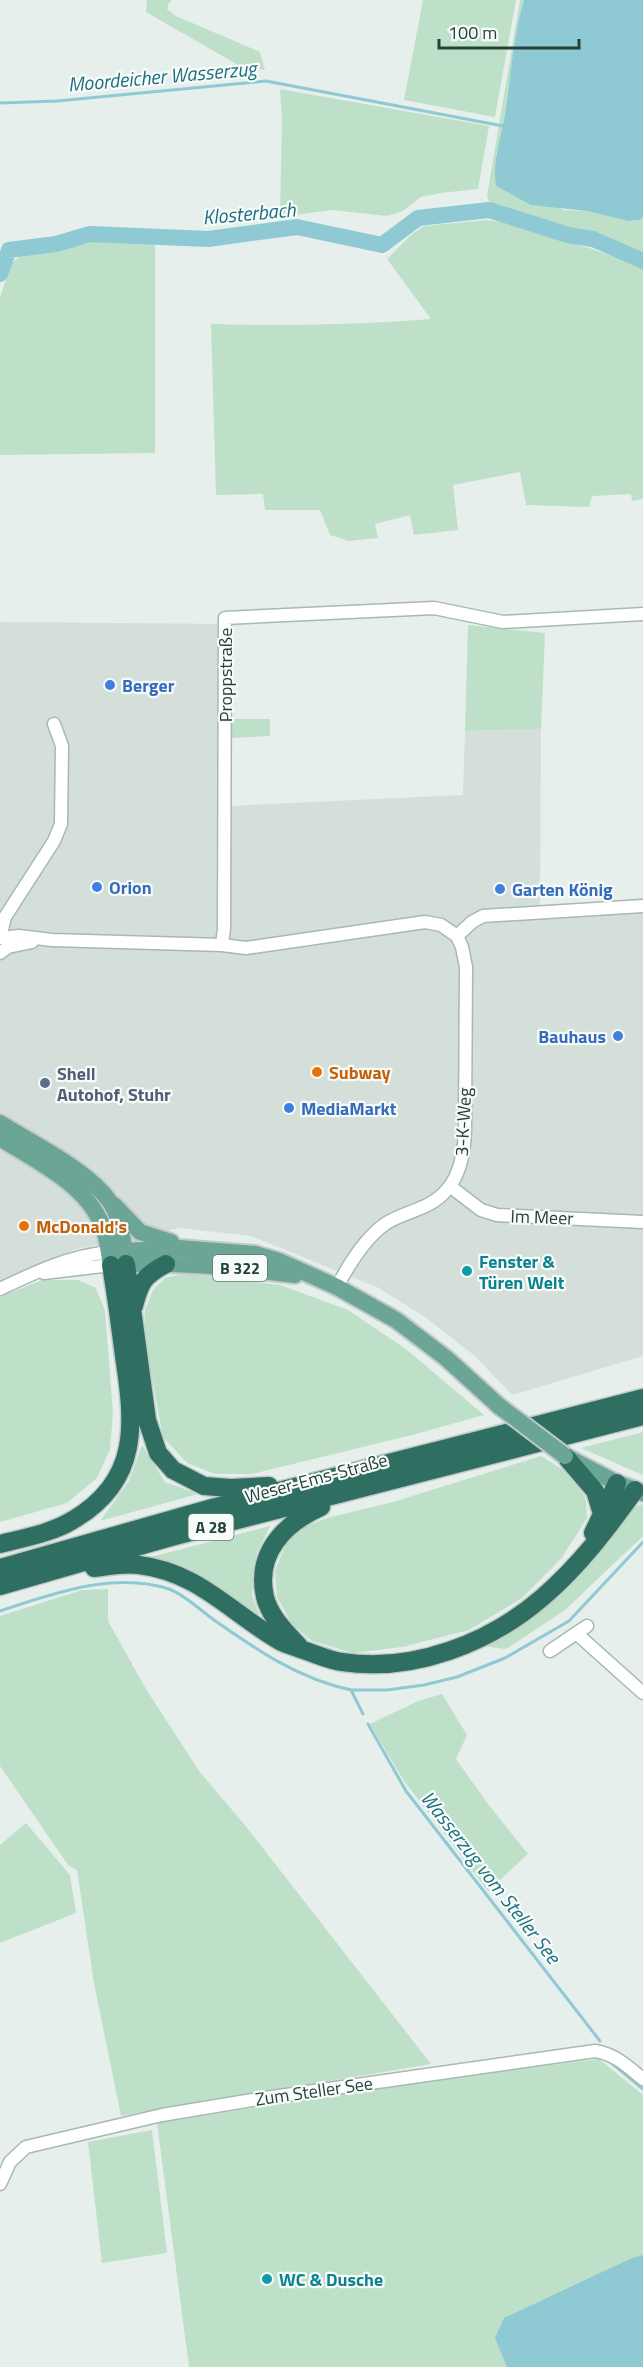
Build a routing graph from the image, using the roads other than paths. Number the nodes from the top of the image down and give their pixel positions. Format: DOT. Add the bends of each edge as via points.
graph roads {
  1 [pos="643,614"];
  2 [pos="54,724"];
  3 [pos="643,906"];
  4 [pos="457,936"];
  5 [pos="2,943"];
  6 [pos="222,945"];
  7 [pos="0,1123"];
  8 [pos="0,1138"];
  9 [pos="451,1187"];
  10 [pos="112,1203"];
  11 [pos="643,1222"];
  12 [pos="179,1248"];
  13 [pos="118,1258"];
  14 [pos="166,1264"];
  15 [pos="314,1277"];
  16 [pos="338,1287"];
  17 [pos="0,1289"];
  18 [pos="132,1310"];
  19 [pos="643,1398"];
  20 [pos="643,1416"];
  21 [pos="565,1456"];
  22 [pos="617,1483"];
  23 [pos="301,1486"];
  24 [pos="361,1488"];
  25 [pos="639,1491"];
  26 [pos="602,1514"];
  27 [pos="0,1544"];
  28 [pos="588,1550"];
  29 [pos="0,1568"];
  30 [pos="62,1568"];
  31 [pos="0,1586"];
  32 [pos="303,1649"];
  33 [pos="550,1651"];
  34 [pos="643,1693"];
  35 [pos="643,2079"];
  36 [pos="5,2159"];
  37 [pos="0,2184"];
  1 -- 6 [label="street, Proppstraße" via="503,622 434,608 225,618"];
  2 -- 5 [label="street" via="62,746 61,824 54,842 5,917"];
  3 -- 4 [label="street" via="483,916"];
  4 -- 6 [label="street" via="441,925 425,922 266,946"];
  4 -- 9 [label="street, 3-K-Weg" via="466,967 465,1131 460,1169"];
  5 -- 6 [label="street" via="19,936"];
  7 -- 10 [label="main road" via="75,1170"];
  8 -- 13 [label="main road" via="86,1198"];
  9 -- 11 [label="street, Im Meer" via="480,1210 497,1215"];
  9 -- 16 [label="street" via="438,1199 372,1234"];
  10 -- 12 [label="main road" via="140,1232 169,1240"];
  10 -- 13 [label="main road"];
  12 -- 13 [label="main road, B 322"];
  12 -- 15 [label="main road, B 322" via="255,1254"];
  13 -- 14 [label="main road, B 322"];
  13 -- 17 [label="street" via="31,1275"];
  13 -- 18 [label="highway"];
  13 -- 27 [label="highway" via="132,1413 125,1462 108,1491 72,1521"];
  14 -- 15 [label="main road, B 322" via="229,1266"];
  14 -- 18 [label="highway" via="143,1279"];
  15 -- 16 [label="main road, B 322"];
  16 -- 21 [label="main road, B 322, bridge" via="423,1339 499,1406"];
  18 -- 23 [label="highway" via="147,1420 158,1452 173,1470 190,1481 219,1488"];
  19 -- 23 [label="highway, Weser-Ems-Straße / A 28"];
  20 -- 24 [label="highway, Weser-Ems-Straße / A 28"];
  21 -- 22 [label="main road, B 322"];
  21 -- 26 [label="highway" via="595,1491"];
  22 -- 25 [label="main road, B 322"];
  22 -- 26 [label="highway"];
  23 -- 29 [label="highway, Weser-Ems-Straße / A 28"];
  24 -- 30 [label="highway, Weser-Ems-Straße / A 28"];
  24 -- 32 [label="highway" via="296,1520 284,1530 270,1552 265,1598 279,1624"];
  25 -- 28 [label="highway"];
  26 -- 28 [label="highway"];
  28 -- 32 [label="highway" via="544,1596 513,1620 456,1649 398,1663 360,1664 328,1659"];
  30 -- 31 [label="highway, Weser-Ems-Straße / A 28"];
  30 -- 32 [label="highway" via="121,1564 170,1572 198,1584 276,1640"];
  33 -- 34 [label="street" via="582,1629"];
  35 -- 36 [label="street, Zum Steller See" via="607,2053 570,2054 162,2115 26,2147"];
  36 -- 37 [label="street, Zum Steller See"];
}
